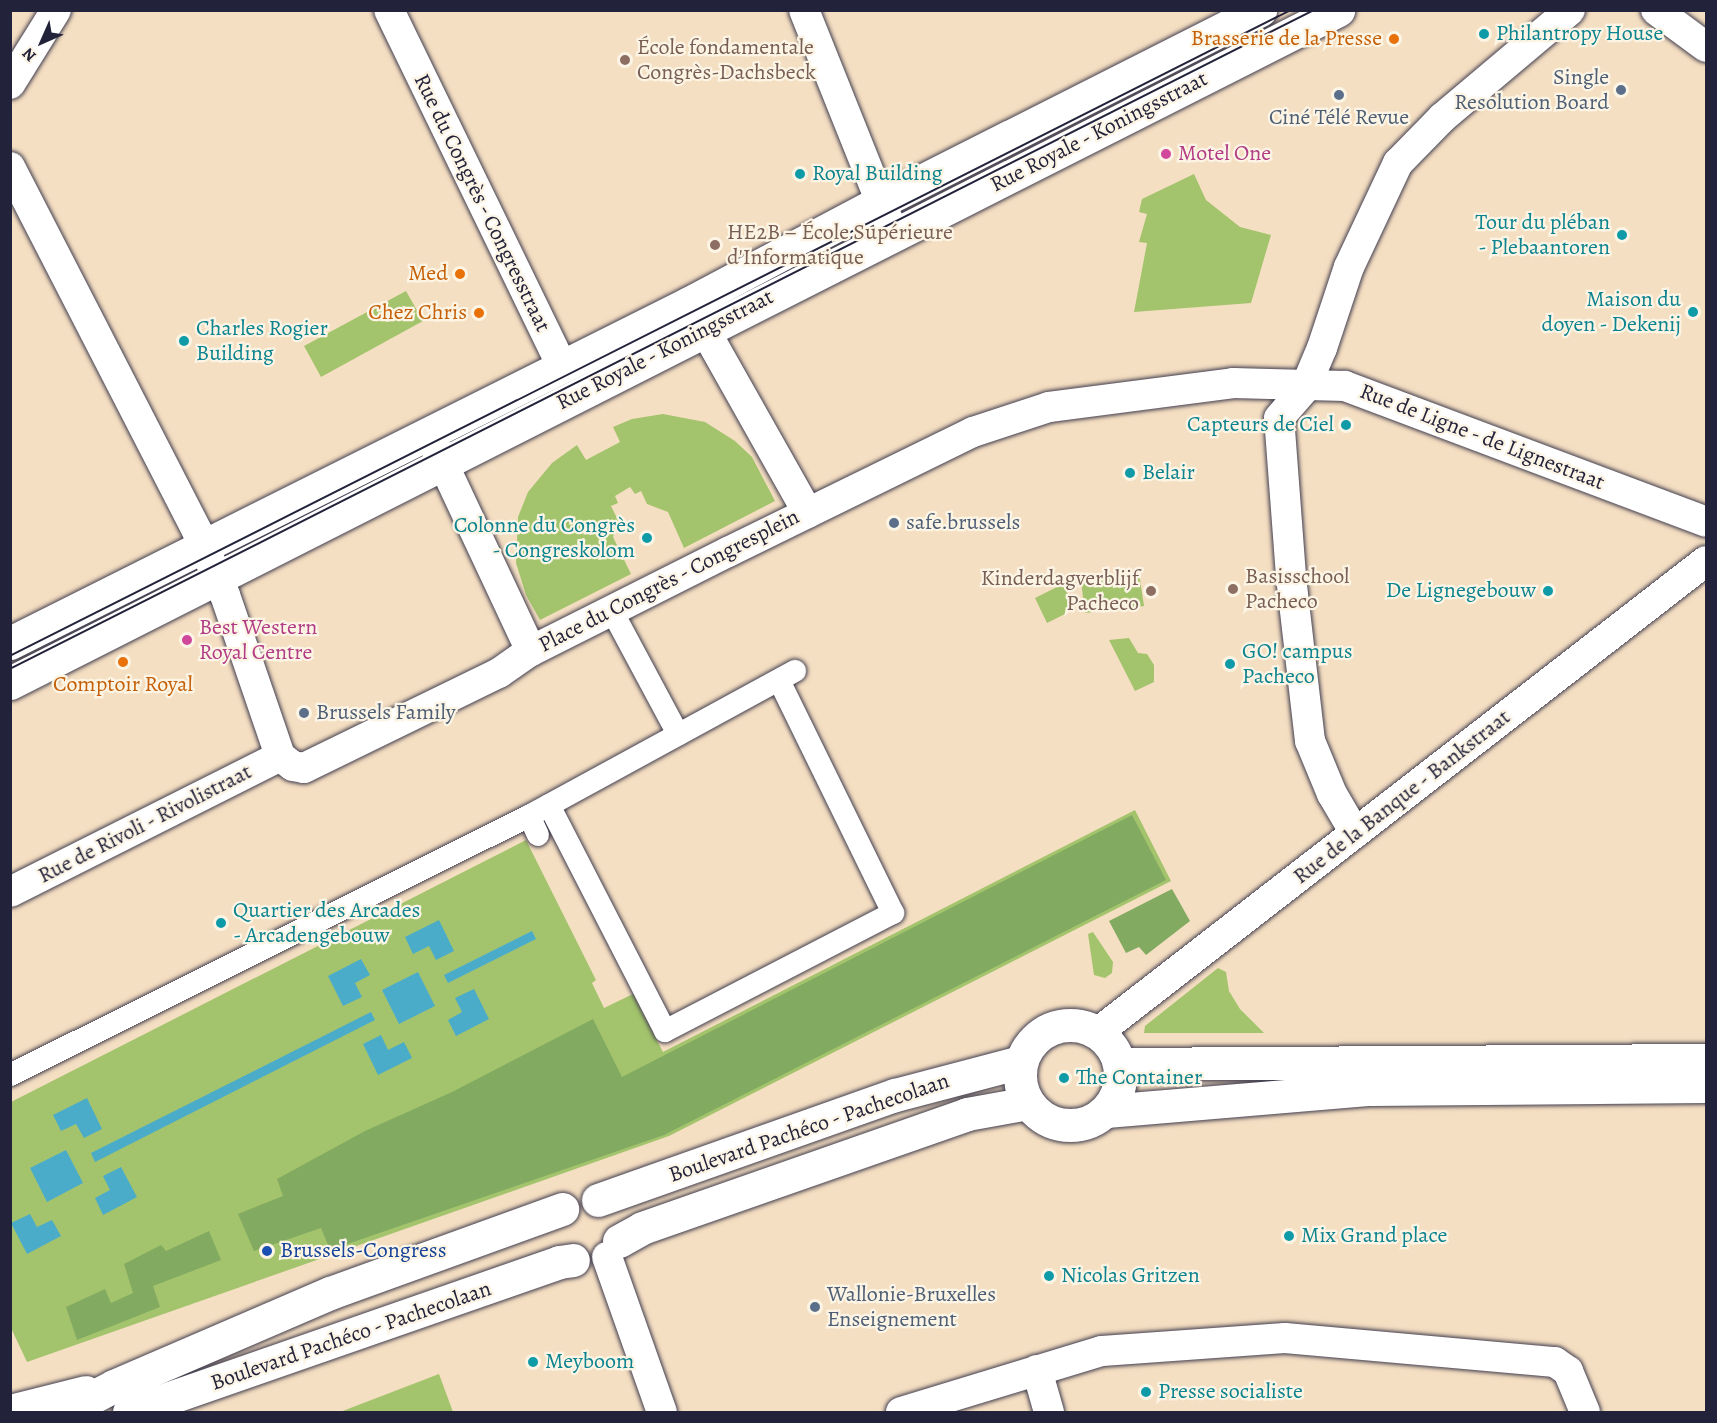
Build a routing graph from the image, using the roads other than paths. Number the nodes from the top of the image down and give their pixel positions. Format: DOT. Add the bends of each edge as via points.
graph roads {
  1 [pos="56,10"];
  2 [pos="389,10"];
  3 [pos="804,10"];
  4 [pos="1260,10"];
  5 [pos="1338,10"];
  6 [pos="1570,10"];
  7 [pos="1656,10"];
  8 [pos="1707,47"];
  9 [pos="10,84"];
  10 [pos="10,167"];
  11 [pos="880,202"];
  12 [pos="894,235"];
  13 [pos="697,317"];
  14 [pos="569,381"];
  15 [pos="1305,388"];
  16 [pos="436,448"];
  17 [pos="808,513"];
  18 [pos="1707,522"];
  19 [pos="203,546"];
  20 [pos="1707,561"];
  21 [pos="218,579"];
  22 [pos="612,610"];
  23 [pos="10,643"];
  24 [pos="531,651"];
  25 [pos="10,683"];
  26 [pos="678,734"];
  27 [pos="280,756"];
  28 [pos="549,805"];
  29 [pos="1355,833"];
  30 [pos="10,892"];
  31 [pos="1097,1033"];
  32 [pos="1707,1060"];
  33 [pos="1021,1062"];
  34 [pos="1119,1064"];
  35 [pos="10,1075"];
  36 [pos="1707,1086"];
  37 [pos="1028,1103"];
  38 [pos="1106,1111"];
  39 [pos="598,1200"];
  40 [pos="562,1209"];
  41 [pos="613,1249"];
  42 [pos="573,1260"];
  43 [pos="1037,1370"];
  44 [pos="122,1399"];
  45 [pos="10,1411"];
  46 [pos="64,1413"];
  47 [pos="662,1413"];
  48 [pos="901,1413"];
  49 [pos="1049,1413"];
  50 [pos="1586,1413"];
  1 -- 9 [label="street"];
  2 -- 14 [label="street, Rue du Congrès - Congresstraat"];
  3 -- 11 [label="street"];
  4 -- 11 [label="street, Rue Royale - Koningsstraat"];
  5 -- 12 [label="street, Rue Royale - Koningsstraat"];
  6 -- 15 [label="street" via="1445,115 1398,163 1349,267"];
  7 -- 8 [label="street"];
  10 -- 19 [label="street"];
  11 -- 12 [label="street"];
  11 -- 13 [label="street, Rue Royale - Koningsstraat"];
  12 -- 13 [label="street, Rue Royale - Koningsstraat"];
  13 -- 14 [label="street, Rue Royale - Koningsstraat"];
  13 -- 17 [label="street, Place du Congrès - Congresplein"];
  14 -- 16 [label="street, Rue Royale - Koningsstraat"];
  15 -- 17 [label="street, Rue de Ligne - de Lignestraat" via="1233,383 1049,407 973,432"];
  15 -- 18 [label="street, Rue de Ligne - de Lignestraat" via="1345,386"];
  15 -- 29 [label="street" via="1279,418 1291,576 1310,741 1332,794"];
  16 -- 19 [label="street, Rue Royale - Koningsstraat"];
  16 -- 21 [label="street, Rue Royale - Koningsstraat"];
  16 -- 24 [label="street, Place du Congrès - Congresplein"];
  17 -- 22 [label="street, Place du Congrès - Congresplein"];
  19 -- 21 [label="street"];
  19 -- 23 [label="street, Rue Royale - Koningsstraat"];
  20 -- 29 [label="street, Rue de la Banque - Bankstraat"];
  21 -- 25 [label="street, Rue Royale - Koningsstraat"];
  21 -- 27 [label="street"];
  22 -- 24 [label="street, Place du Congrès - Congresplein"];
  22 -- 26 [label="street"];
  24 -- 27 [label="street" via="499,674 317,764 293,766"];
  26 -- 28 [label="street"];
  26 -- 28 [label="street" via="787,675 893,913 665,1032"];
  27 -- 30 [label="street, Rue de Rivoli - Rivolistraat"];
  28 -- 35 [label="street" via="533,825"];
  29 -- 31 [label="street, Rue de la Banque - Bankstraat"];
  31 -- 33 [label="street" via="1081,1027 1049,1029 1032,1043"];
  31 -- 34 [label="street" via="1111,1046"];
  32 -- 34 [label="street"];
  33 -- 37 [label="street" via="1022,1090"];
  33 -- 39 [label="street, Boulevard Pachéco - Pachecolaan" via="895,1095"];
  34 -- 38 [label="street" via="1118,1089"];
  36 -- 38 [label="street" via="1370,1089"];
  37 -- 38 [label="street" via="1038,1114 1064,1126 1080,1125"];
  37 -- 41 [label="street, Boulevard Pachéco - Pachecolaan" via="967,1114 642,1228"];
  39 -- 40 [label="street" via="580,1198"];
  39 -- 41 [label="street" via="607,1204 619,1221"];
  40 -- 42 [label="street" via="554,1228 555,1238 558,1247"];
  40 -- 44 [label="street, Boulevard Pachéco - Pachecolaan" via="330,1293"];
  41 -- 42 [label="street" via="591,1263"];
  41 -- 47 [label="street"];
  42 -- 44 [label="street, Boulevard Pachéco - Pachecolaan"];
  43 -- 48 [label="street"];
  43 -- 49 [label="street"];
  43 -- 50 [label="street" via="1102,1351 1242,1338 1285,1338 1555,1362 1568,1371"];
  44 -- 45 [label="street, Boulevard Pachéco - Pachecolaan"];
  44 -- 46 [label="street, Boulevard Pachéco - Pachecolaan"];
}
